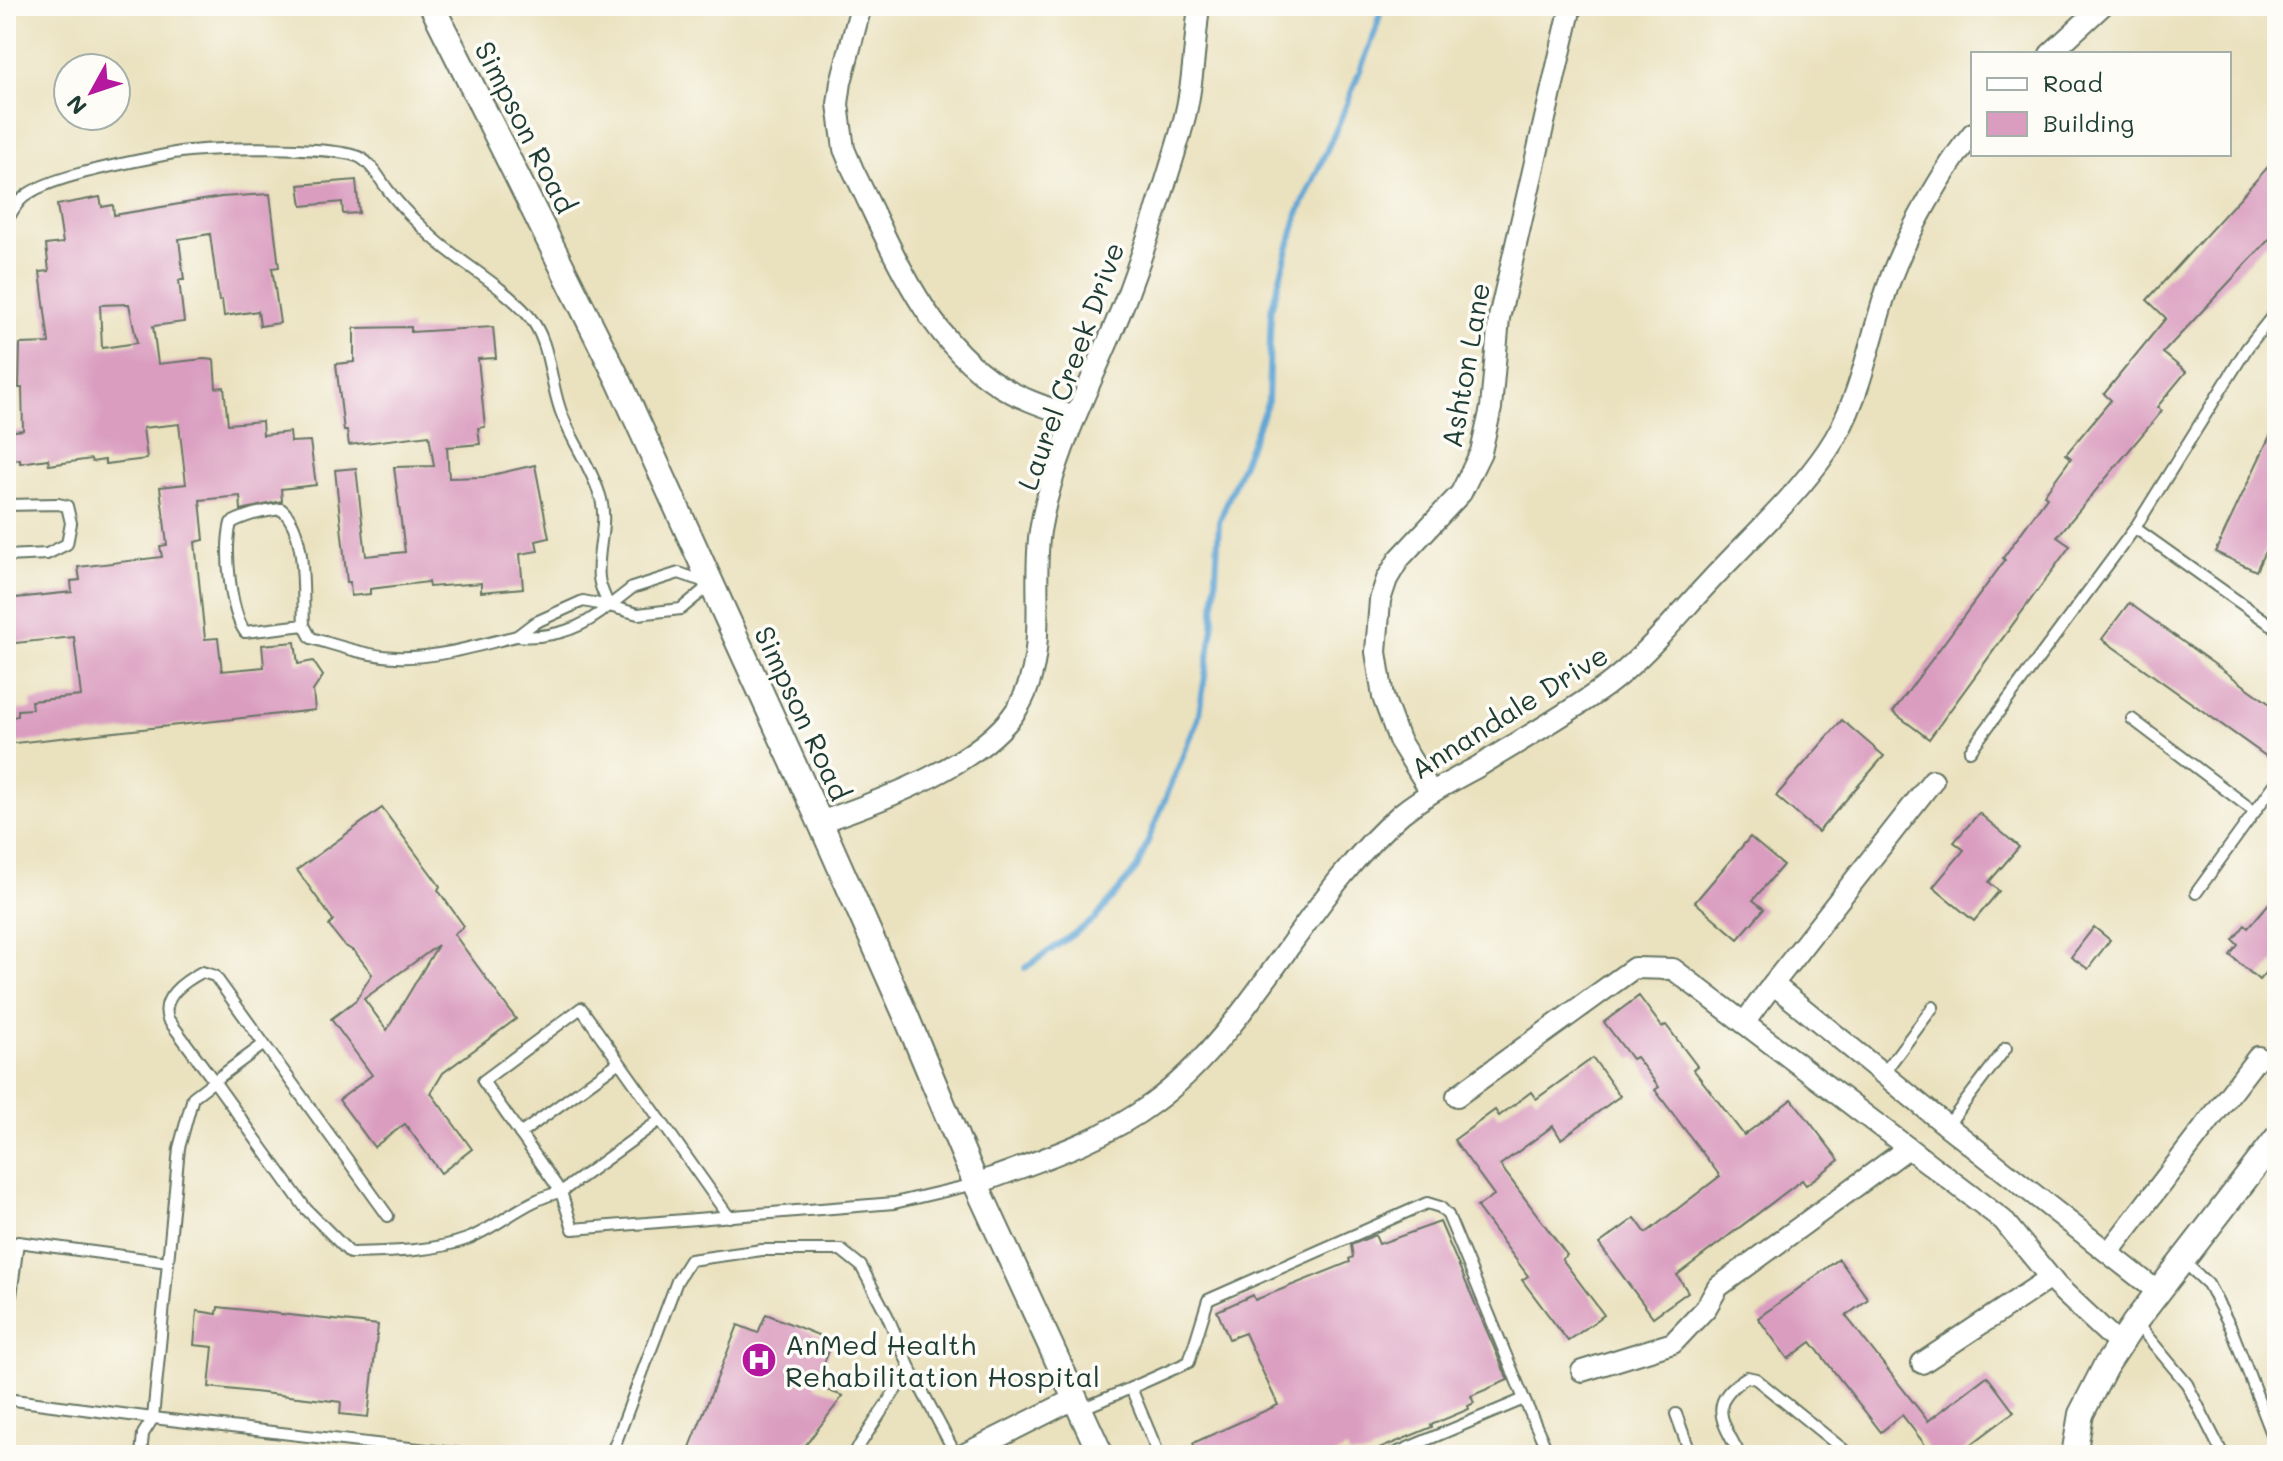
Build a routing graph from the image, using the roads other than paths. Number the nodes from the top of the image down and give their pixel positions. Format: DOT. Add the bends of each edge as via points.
graph roads {
  1 [pos="861,6"];
  2 [pos="1199,6"];
  3 [pos="1571,6"];
  4 [pos="2102,6"];
  5 [pos="433,7"];
  6 [pos="2052,52"];
  7 [pos="1971,135"];
  8 [pos="6,222"];
  9 [pos="2277,310"];
  10 [pos="1074,417"];
  11 [pos="6,505"];
  12 [pos="2135,528"];
  13 [pos="6,556"];
  14 [pos="711,584"];
  15 [pos="609,606"];
  16 [pos="304,625"];
  17 [pos="2277,629"];
  18 [pos="517,636"];
  19 [pos="2132,719"];
  20 [pos="1970,751"];
  21 [pos="1933,780"];
  22 [pos="2277,781"];
  23 [pos="1431,792"];
  24 [pos="2255,812"];
  25 [pos="820,822"];
  26 [pos="2196,893"];
  27 [pos="1773,984"];
  28 [pos="1933,1007"];
  29 [pos="1744,1023"];
  30 [pos="264,1044"];
  31 [pos="2006,1048"];
  32 [pos="2258,1057"];
  33 [pos="619,1062"];
  34 [pos="1883,1074"];
  35 [pos="214,1081"];
  36 [pos="1457,1096"];
  37 [pos="660,1120"];
  38 [pos="1947,1126"];
  39 [pos="520,1134"];
  40 [pos="2277,1138"];
  41 [pos="1908,1148"];
  42 [pos="976,1184"];
  43 [pos="561,1192"];
  44 [pos="388,1216"];
  45 [pos="729,1217"];
  46 [pos="2109,1252"];
  47 [pos="2183,1260"];
  48 [pos="168,1262"];
  49 [pos="2050,1278"];
  50 [pos="2158,1292"];
  51 [pos="2135,1322"];
  52 [pos="6,1334"];
  53 [pos="2120,1345"];
  54 [pos="1922,1363"];
  55 [pos="910,1368"];
  56 [pos="1582,1371"];
  57 [pos="1131,1388"];
  58 [pos="6,1399"];
  59 [pos="1524,1399"];
  60 [pos="1078,1404"];
  61 [pos="1676,1414"];
  62 [pos="153,1418"];
  63 [pos="1831,1440"];
  64 [pos="2277,1447"];
  65 [pos="141,1455"];
  66 [pos="470,1455"];
  67 [pos="611,1455"];
  68 [pos="853,1455"];
  69 [pos="956,1455"];
  70 [pos="963,1455"];
  71 [pos="1101,1455"];
  72 [pos="1159,1455"];
  73 [pos="1391,1455"];
  74 [pos="1549,1455"];
  75 [pos="1691,1455"];
  76 [pos="1740,1455"];
  77 [pos="1837,1455"];
  78 [pos="1850,1455"];
  79 [pos="2074,1455"];
  80 [pos="2223,1455"];
  1 -- 10 [label="street" via="841,82 839,127 853,170 916,296 948,342 982,373 1020,397"];
  2 -- 10 [label="street, Laurel Creek Drive" via="1188,104 1164,188 1127,295"];
  3 -- 23 [label="street, Ashton Lane" via="1499,318 1491,408 1481,452 1461,493 1399,559 1380,600 1376,652 1383,697 1399,740"];
  4 -- 6 [label="street"];
  5 -- 14 [label="street, Simpson Road" via="619,381"];
  7 -- 23 [label="street, Annandale Drive" via="1926,207 1890,280 1848,414 1801,483 1636,662 1603,688"];
  8 -- 15 [label="lane" via="24,197 38,189 87,172 183,152 320,150 361,158 420,226 509,295 541,335 563,417 602,500 599,581"];
  9 -- 12 [label="lane" via="2247,348"];
  10 -- 25 [label="street, Laurel Creek Drive" via="1040,530 1037,643 1018,708 985,745 964,758"];
  11 -- 13 [label="lane" via="67,506 71,523 67,544 47,554"];
  12 -- 17 [label="lane"];
  12 -- 20 [label="lane"];
  14 -- 15 [label="lane" via="679,573 632,588"];
  14 -- 15 [label="lane" via="681,609 638,614"];
  14 -- 25 [label="street, Simpson Road"];
  15 -- 18 [label="lane" via="589,623 541,638"];
  15 -- 18 [label="lane" via="583,601"];
  16 -- 16 [label="lane" via="297,532 290,516 281,509 262,511 231,523 233,603 245,632"];
  16 -- 18 [label="lane" via="311,638 397,657 456,651"];
  19 -- 24 [label="lane"];
  21 -- 27 [label="street"];
  22 -- 24 [label="lane"];
  23 -- 42 [label="street, Annandale Drive" via="1381,833 1344,875 1217,1042 1169,1090 1100,1136"];
  24 -- 26 [label="lane"];
  25 -- 42 [label="street, Simpson Road"];
  27 -- 29 [label="street"];
  27 -- 34 [label="street"];
  28 -- 34 [label="lane"];
  29 -- 36 [label="street" via="1673,969 1634,968"];
  29 -- 41 [label="street"];
  30 -- 35 [label="lane"];
  30 -- 35 [label="lane" via="215,976 196,975 171,995 166,1011"];
  30 -- 44 [label="lane"];
  31 -- 38 [label="lane"];
  32 -- 46 [label="street"];
  33 -- 37 [label="lane"];
  33 -- 39 [label="lane"];
  33 -- 39 [label="lane" via="581,1008 483,1081"];
  34 -- 38 [label="street"];
  35 -- 43 [label="lane" via="306,1209 350,1253 402,1252 466,1239 545,1195"];
  35 -- 48 [label="lane" via="193,1097 179,1148"];
  37 -- 43 [label="lane"];
  37 -- 45 [label="lane"];
  38 -- 46 [label="street"];
  39 -- 43 [label="lane"];
  40 -- 47 [label="street"];
  41 -- 49 [label="street" via="2003,1220"];
  41 -- 56 [label="street" via="1718,1287 1673,1343"];
  42 -- 45 [label="lane" via="894,1203"];
  42 -- 60 [label="street, Simpson Road"];
  43 -- 45 [label="lane" via="573,1229"];
  46 -- 50 [label="street"];
  47 -- 50 [label="street"];
  47 -- 64 [label="lane" via="2208,1284 2231,1328"];
  48 -- 52 [label="lane" via="18,1242"];
  48 -- 62 [label="lane"];
  49 -- 53 [label="street"];
  49 -- 54 [label="street"];
  50 -- 51 [label="street"];
  51 -- 53 [label="street"];
  51 -- 80 [label="lane" via="2187,1384"];
  53 -- 79 [label="street" via="2081,1414"];
  55 -- 67 [label="lane" via="861,1266 841,1250 762,1250 690,1260 677,1281"];
  55 -- 68 [label="lane"];
  55 -- 69 [label="lane"];
  57 -- 59 [label="lane" via="1189,1362 1208,1300 1427,1203 1448,1215"];
  57 -- 60 [label="lane"];
  57 -- 72 [label="lane"];
  58 -- 62 [label="lane"];
  59 -- 73 [label="lane"];
  59 -- 74 [label="lane"];
  60 -- 70 [label="street"];
  60 -- 71 [label="street, Simpson Road"];
  61 -- 75 [label="lane"];
  62 -- 65 [label="lane" via="143,1434"];
  62 -- 66 [label="lane"];
  63 -- 76 [label="lane" via="1747,1377 1723,1401 1721,1420"];
  63 -- 77 [label="lane"];
  63 -- 78 [label="lane"];
}
